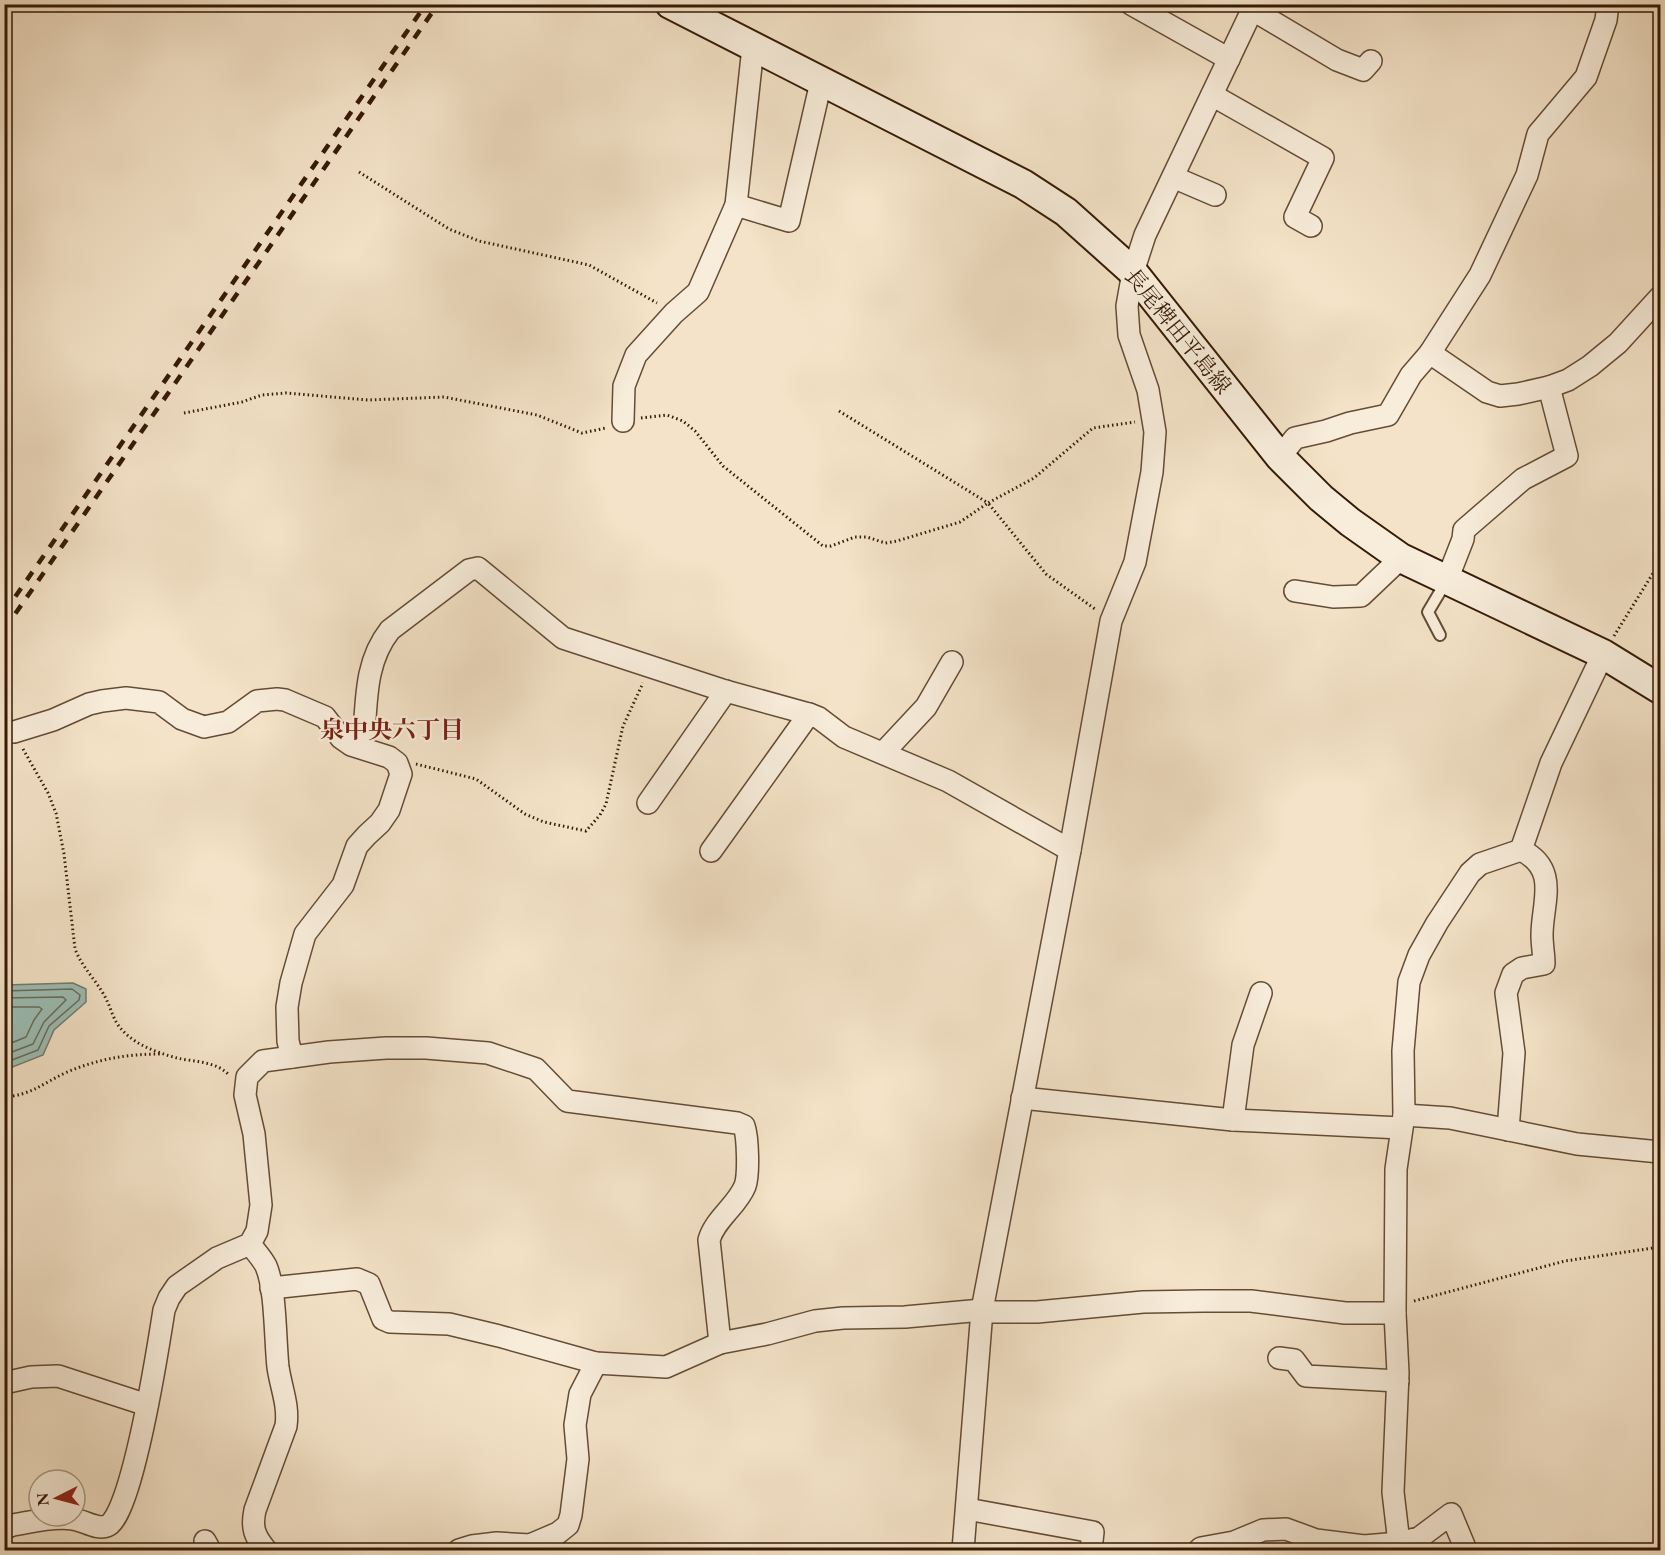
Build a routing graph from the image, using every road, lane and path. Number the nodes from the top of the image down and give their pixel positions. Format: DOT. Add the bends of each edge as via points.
graph roads {
  1 [pos="670,4"];
  2 [pos="1131,4"];
  3 [pos="1608,4"];
  4 [pos="1254,7"];
  5 [pos="753,47"];
  6 [pos="1229,59"];
  7 [pos="1371,61"];
  8 [pos="821,81"];
  9 [pos="1212,95"];
  10 [pos="359,172"];
  11 [pos="1173,177"];
  12 [pos="1215,195"];
  13 [pos="736,205"];
  14 [pos="1296,218"];
  15 [pos="1133,272"];
  16 [pos="1660,297"];
  17 [pos="674,313"];
  18 [pos="1430,353"];
  19 [pos="1550,387"];
  20 [pos="839,411"];
  21 [pos="183,413"];
  22 [pos="1152,415"];
  23 [pos="623,421"];
  24 [pos="1281,457"];
  25 [pos="988,503"];
  26 [pos="1401,558"];
  27 [pos="1660,562"];
  28 [pos="1447,580"];
  29 [pos="1295,591"];
  30 [pos="1111,621"];
  31 [pos="1440,635"];
  32 [pos="1603,654"];
  33 [pos="952,662"];
  34 [pos="661,670"];
  35 [pos="1660,689"];
  36 [pos="726,691"];
  37 [pos="4,706"];
  38 [pos="809,714"];
  39 [pos="14,732"];
  40 [pos="363,748"];
  41 [pos="883,753"];
  42 [pos="397,763"];
  43 [pos="648,803"];
  44 [pos="1070,850"];
  45 [pos="1521,850"];
  46 [pos="711,851"];
  47 [pos="1261,993"];
  48 [pos="163,1054"];
  49 [pos="292,1057"];
  50 [pos="245,1095"];
  51 [pos="4,1097"];
  52 [pos="1022,1098"];
  53 [pos="1233,1120"];
  54 [pos="1402,1122"];
  55 [pos="1508,1130"];
  56 [pos="1660,1152"];
  57 [pos="250,1244"];
  58 [pos="1660,1247"];
  59 [pos="271,1288"];
  60 [pos="982,1310"];
  61 [pos="1395,1313"];
  62 [pos="720,1343"];
  63 [pos="1279,1358"];
  64 [pos="596,1363"];
  65 [pos="1398,1381"];
  66 [pos="4,1383"];
  67 [pos="147,1405"];
  68 [pos="967,1509"];
  69 [pos="4,1528"];
  70 [pos="1399,1543"];
  71 [pos="266,1551"];
  72 [pos="459,1551"];
  73 [pos="963,1551"];
  74 [pos="1091,1551"];
  75 [pos="1199,1551"];
  76 [pos="1466,1551"];
  1 -- 5 [label="main road, 長尾稗田平島線"];
  2 -- 6 [label="street"];
  3 -- 18 [label="street" via="1586,76 1538,134 1527,175 1480,275"];
  4 -- 6 [label="street"];
  4 -- 7 [label="street" via="1337,60 1363,70"];
  5 -- 8 [label="main road, 長尾稗田平島線"];
  5 -- 13 [label="street"];
  6 -- 9 [label="street"];
  8 -- 13 [label="street" via="789,221"];
  8 -- 15 [label="main road, 長尾稗田平島線" via="1023,184 1066,212"];
  9 -- 11 [label="street"];
  9 -- 14 [label="street" via="1323,158"];
  10 -- 17 [label="path" via="450,229 479,241 589,265"];
  11 -- 12 [label="street"];
  11 -- 15 [label="street" via="1145,235"];
  13 -- 17 [label="street" via="698,292"];
  15 -- 22 [label="street" via="1127,306 1130,335 1149,390"];
  15 -- 24 [label="main road, 長尾稗田平島線"];
  16 -- 19 [label="street" via="1618,343 1590,366"];
  17 -- 23 [label="street" via="636,355 624,386"];
  18 -- 19 [label="street" via="1487,392 1500,396"];
  18 -- 24 [label="street" via="1410,375 1388,415 1295,438"];
  19 -- 28 [label="street" via="1567,456 1523,479 1464,530"];
  20 -- 25 [label="path"];
  21 -- 23 [label="path" via="286,393 368,400 444,397 537,415 582,433"];
  22 -- 25 [label="path" via="1140,422 1093,429 1034,478"];
  22 -- 30 [label="street" via="1152,472 1134,562"];
  23 -- 25 [label="path" via="667,415 682,421 723,466 823,546 855,537 885,543 897,541 960,522"];
  24 -- 26 [label="main road, 長尾稗田平島線" via="1321,498"];
  25 -- 30 [label="path" via="1046,574"];
  26 -- 28 [label="main road, 長尾稗田平島線"];
  26 -- 29 [label="street" via="1361,596 1333,597"];
  27 -- 32 [label="path"];
  28 -- 31 [label="lane" via="1428,612"];
  28 -- 32 [label="main road, 長尾稗田平島線"];
  30 -- 44 [label="street"];
  32 -- 35 [label="main road, 長尾稗田平島線"];
  32 -- 45 [label="street" via="1551,763"];
  33 -- 41 [label="street" via="926,707"];
  34 -- 36 [label="street"];
  34 -- 40 [label="street" via="563,638 483,571 469,570 390,630 382,641 370,669"];
  34 -- 42 [label="path" via="640,684 623,726 606,804 586,831 525,814 484,784 462,774 406,761"];
  36 -- 38 [label="street"];
  36 -- 43 [label="street"];
  37 -- 39 [label="path"];
  38 -- 41 [label="street" via="844,737"];
  38 -- 46 [label="street"];
  39 -- 40 [label="street" via="102,701 126,698 159,702 182,719 204,727 228,722 257,702 277,699 325,717 341,738"];
  39 -- 48 [label="path" via="56,813 80,963 118,1024 142,1046"];
  40 -- 42 [label="street"];
  41 -- 44 [label="street" via="948,781"];
  42 -- 49 [label="street" via="401,774 389,810 357,846 343,885 304,934 287,1007"];
  44 -- 52 [label="street"];
  45 -- 54 [label="street" via="1480,864 1470,873 1419,955 1409,982"];
  45 -- 55 [label="street" via="1532,855 1546,882 1544,964 1512,974 1506,993 1514,1053"];
  47 -- 53 [label="street" via="1243,1045"];
  48 -- 50 [label="path" via="225,1070"];
  48 -- 51 [label="path" via="107,1058 67,1072 28,1093"];
  49 -- 50 [label="street" via="263,1061 247,1077"];
  49 -- 62 [label="street" via="386,1048 488,1053 536,1069 567,1101 744,1126 748,1143 746,1184 709,1240"];
  50 -- 57 [label="street" via="254,1134 261,1205 257,1231"];
  52 -- 53 [label="street"];
  52 -- 60 [label="street"];
  53 -- 54 [label="street"];
  54 -- 55 [label="street" via="1450,1118"];
  54 -- 61 [label="street" via="1396,1169"];
  55 -- 56 [label="street" via="1577,1144"];
  57 -- 59 [label="street" via="266,1266"];
  57 -- 67 [label="street" via="208,1263 177,1286 169,1298"];
  58 -- 61 [label="path" via="1565,1261 1413,1302"];
  59 -- 64 [label="street" via="357,1279 369,1284 383,1319 390,1322 449,1324"];
  59 -- 71 [label="street" via="287,1416 253,1521 255,1536"];
  60 -- 61 [label="street" via="1037,1311 1203,1300"];
  60 -- 62 [label="street" via="815,1321"];
  60 -- 68 [label="street"];
  61 -- 65 [label="street"];
  62 -- 64 [label="street" via="666,1367"];
  63 -- 65 [label="street" via="1294,1360 1306,1376"];
  64 -- 72 [label="street" via="580,1394 575,1425 578,1459 568,1526 530,1545 497,1543"];
  65 -- 70 [label="street" via="1392,1492"];
  66 -- 67 [label="street" via="58,1376"];
  67 -- 69 [label="street" via="129,1485 112,1523 99,1527 62,1518"];
  68 -- 73 [label="street"];
  68 -- 74 [label="street" via="1093,1532"];
  70 -- 75 [label="street" via="1364,1546 1316,1540 1287,1529 1263,1530"];
  70 -- 76 [label="street" via="1419,1538 1451,1514"];
}
